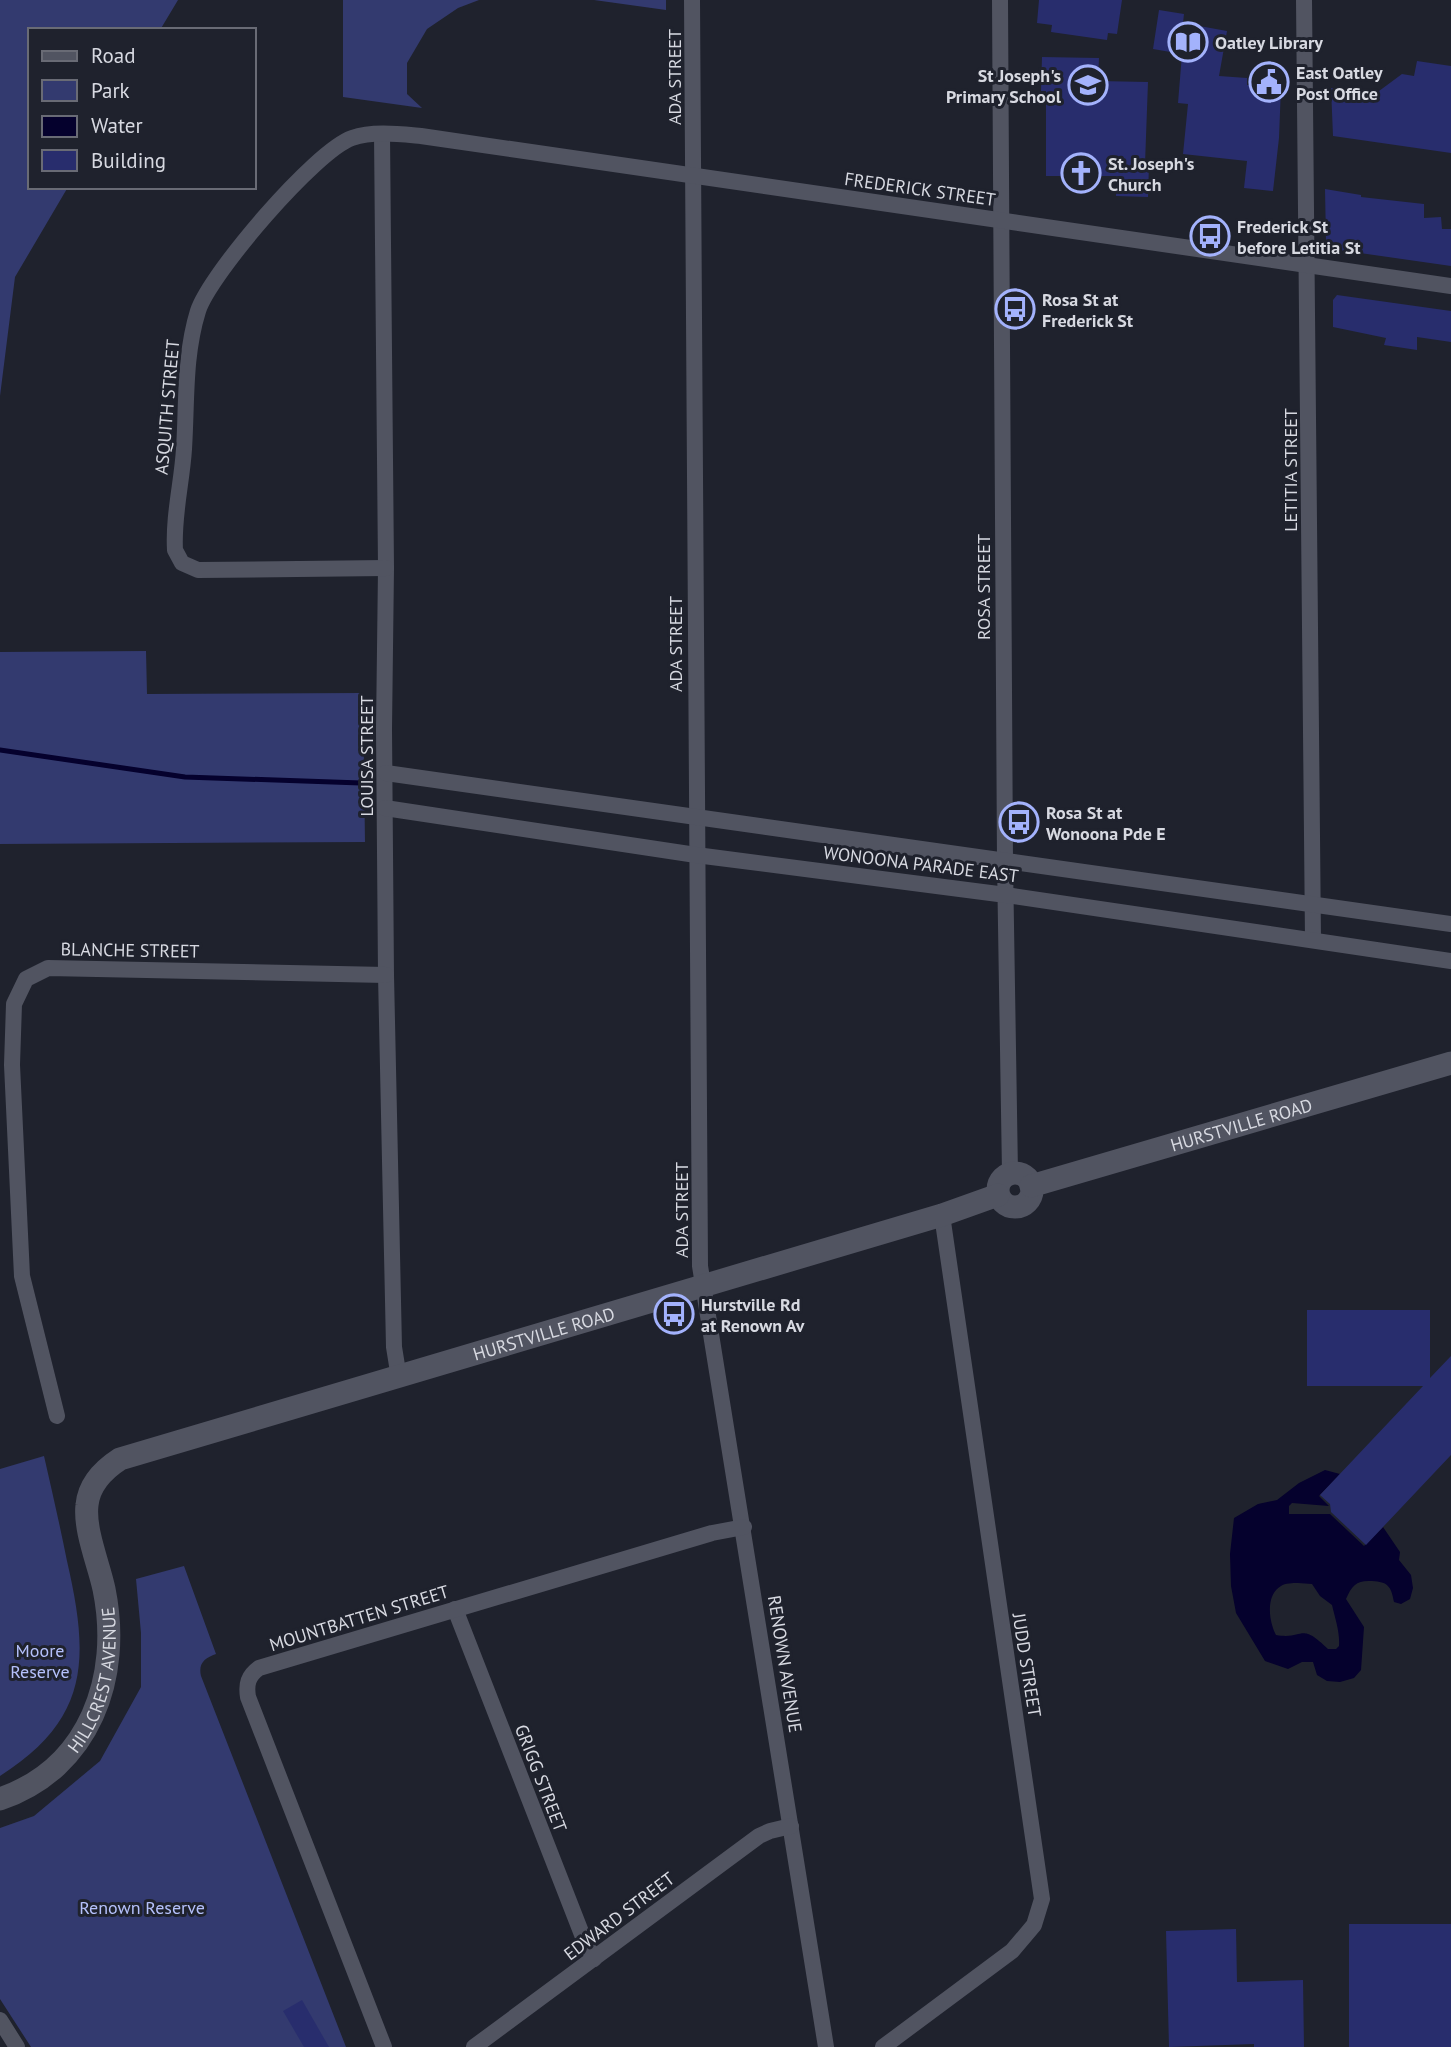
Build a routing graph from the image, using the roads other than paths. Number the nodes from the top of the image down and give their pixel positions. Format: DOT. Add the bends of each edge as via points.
graph roads {
  1 [pos="692,0"];
  2 [pos="1000,0"];
  3 [pos="1304,0"];
  4 [pos="382,134"];
  5 [pos="693,175"];
  6 [pos="999,220"];
  7 [pos="1307,264"];
  8 [pos="1451,286"];
  9 [pos="386,568"];
  10 [pos="386,773"];
  11 [pos="385,808"];
  12 [pos="695,817"];
  13 [pos="696,855"];
  14 [pos="1005,863"];
  15 [pos="1006,895"];
  16 [pos="1313,904"];
  17 [pos="1451,924"];
  18 [pos="1313,940"];
  19 [pos="1451,961"];
  20 [pos="386,975"];
  21 [pos="1451,1063"];
  22 [pos="1010,1173"];
  23 [pos="1031,1186"];
  24 [pos="999,1195"];
  25 [pos="942,1215"];
  26 [pos="705,1286"];
  27 [pos="399,1378"];
  28 [pos="57,1416"];
  29 [pos="95,1482"];
  30 [pos="744,1527"];
  31 [pos="455,1609"];
  32 [pos="0,1799"];
  33 [pos="791,1826"];
  34 [pos="594,1959"];
  35 [pos="0,2021"];
  36 [pos="17,2047"];
  37 [pos="384,2047"];
  38 [pos="474,2047"];
  39 [pos="826,2047"];
  40 [pos="883,2047"];
  1 -- 5 [label="street, ADA STREET"];
  2 -- 6 [label="street, ROSA STREET"];
  3 -- 7 [label="street, LETITIA STREET"];
  4 -- 5 [label="street, FREDERICK STREET"];
  4 -- 9 [label="street, LOUISA STREET"];
  4 -- 9 [label="street, ASQUITH STREET" via="344,142 288,190 220,270 203,298 189,354 175,541 178,559 198,570"];
  5 -- 6 [label="street, FREDERICK STREET"];
  5 -- 12 [label="street, ADA STREET"];
  6 -- 7 [label="street, FREDERICK STREET"];
  6 -- 14 [label="street, ROSA STREET"];
  7 -- 8 [label="street, FREDERICK STREET"];
  7 -- 16 [label="street, LETITIA STREET"];
  9 -- 10 [label="street, LOUISA STREET"];
  10 -- 11 [label="street, LOUISA STREET"];
  10 -- 12 [label="street, WONOONA PARADE EAST"];
  11 -- 13 [label="street, WONOONA PARADE EAST"];
  11 -- 20 [label="street, LOUISA STREET"];
  12 -- 13 [label="street, ADA STREET"];
  12 -- 14 [label="street, WONOONA PARADE EAST"];
  13 -- 15 [label="street, WONOONA PARADE EAST"];
  13 -- 26 [label="street, ADA STREET" via="700,1266"];
  14 -- 15 [label="street, ROSA STREET"];
  14 -- 16 [label="street, WONOONA PARADE EAST"];
  15 -- 18 [label="street, WONOONA PARADE EAST"];
  15 -- 22 [label="street, ROSA STREET"];
  16 -- 17 [label="street, WONOONA PARADE EAST"];
  16 -- 18 [label="street, LETITIA STREET"];
  18 -- 19 [label="street, WONOONA PARADE EAST"];
  20 -- 27 [label="street, LOUISA STREET" via="394,1347"];
  20 -- 28 [label="street, BLANCHE STREET" via="48,968 26,979 14,1004 12,1065 22,1276"];
  21 -- 23 [label="main road, HURSTVILLE ROAD"];
  22 -- 23 [label="main road" via="1021,1174"];
  22 -- 24 [label="main road" via="998,1184"];
  23 -- 24 [label="main road" via="1030,1197 1022,1205 1011,1206"];
  24 -- 25 [label="main road, HURSTVILLE ROAD"];
  25 -- 26 [label="main road, HURSTVILLE ROAD"];
  25 -- 40 [label="street, JUDD STREET" via="1042,1899 1034,1925 1012,1951"];
  26 -- 27 [label="main road, HURSTVILLE ROAD"];
  26 -- 30 [label="street, RENOWN AVENUE"];
  27 -- 29 [label="main road, HURSTVILLE ROAD" via="120,1460"];
  29 -- 32 [label="main road, HILLCREST AVENUE" via="87,1514 105,1592 110,1644 106,1680 96,1710 65,1756 43,1777"];
  30 -- 31 [label="street, MOUNTBATTEN STREET"];
  30 -- 33 [label="street, RENOWN AVENUE"];
  31 -- 34 [label="street, GRIGG STREET"];
  31 -- 37 [label="street, MOUNTBATTEN STREET" via="259,1668 247,1681 248,1697"];
  33 -- 34 [label="street, EDWARD STREET" via="759,1836"];
  33 -- 39 [label="street, RENOWN AVENUE"];
  34 -- 38 [label="street, EDWARD STREET"];
  35 -- 36 [label="street"];
}
